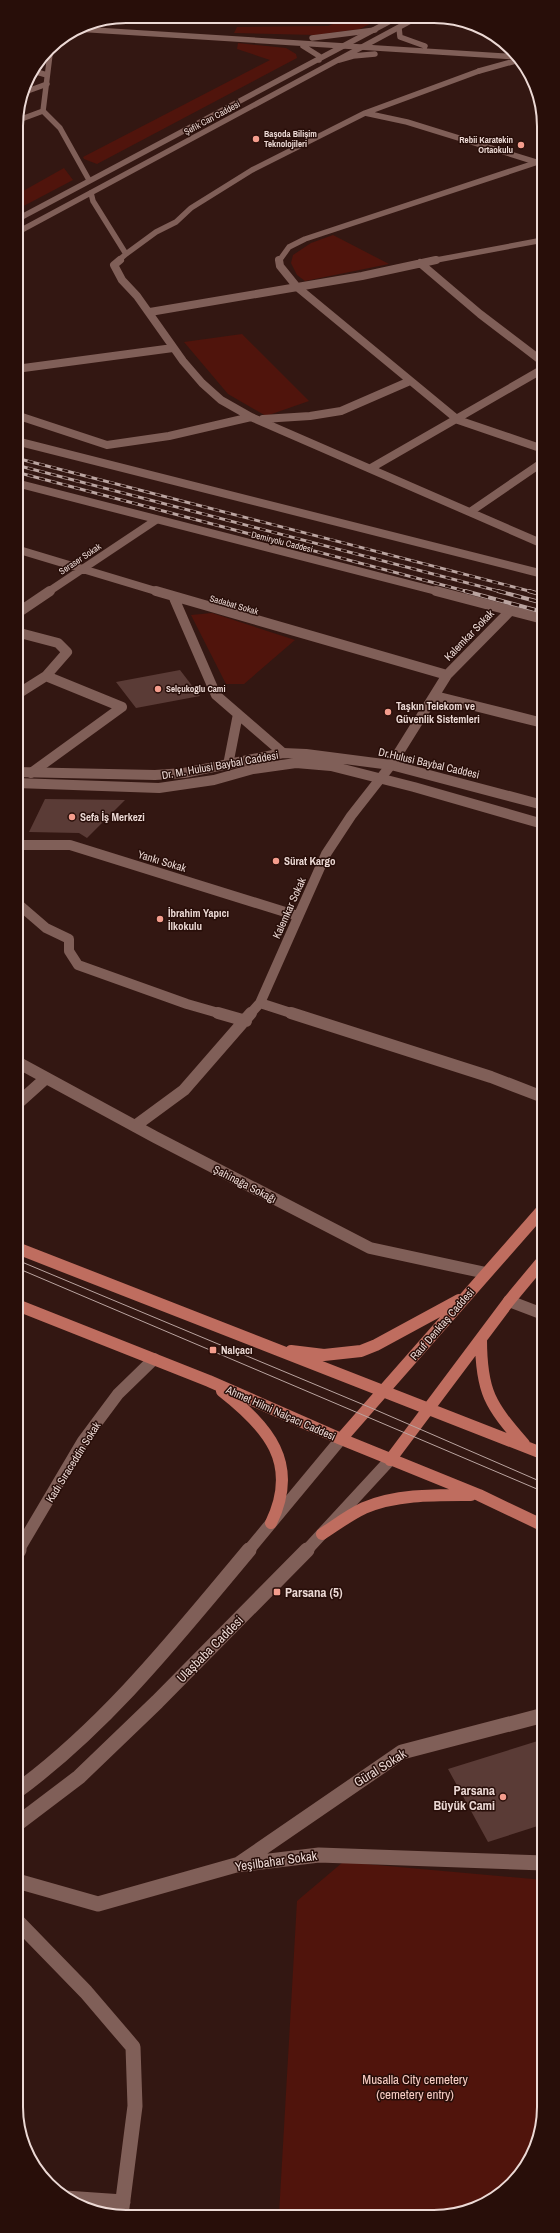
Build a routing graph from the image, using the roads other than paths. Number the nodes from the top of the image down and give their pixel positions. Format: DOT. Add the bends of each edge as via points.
graph roads {
  1 [pos="387,23"];
  2 [pos="408,23"];
  3 [pos="399,28"];
  4 [pos="89,30"];
  5 [pos="375,30"];
  6 [pos="201,36"];
  7 [pos="294,39"];
  8 [pos="352,42"];
  9 [pos="288,43"];
  10 [pos="371,43"];
  11 [pos="344,46"];
  12 [pos="426,46"];
  13 [pos="362,47"];
  14 [pos="450,52"];
  15 [pos="505,52"];
  16 [pos="473,54"];
  17 [pos="509,56"];
  18 [pos="49,58"];
  19 [pos="319,60"];
  20 [pos="339,60"];
  21 [pos="514,61"];
  22 [pos="479,71"];
  23 [pos="38,72"];
  24 [pos="47,75"];
  25 [pos="47,84"];
  26 [pos="29,91"];
  27 [pos="43,111"];
  28 [pos="365,113"];
  29 [pos="23,118"];
  30 [pos="537,162"];
  31 [pos="537,164"];
  32 [pos="89,180"];
  33 [pos="91,193"];
  34 [pos="23,216"];
  35 [pos="23,229"];
  36 [pos="537,241"];
  37 [pos="126,254"];
  38 [pos="420,263"];
  39 [pos="296,288"];
  40 [pos="150,312"];
  41 [pos="172,348"];
  42 [pos="537,358"];
  43 [pos="23,368"];
  44 [pos="537,372"];
  45 [pos="410,381"];
  46 [pos="23,417"];
  47 [pos="255,418"];
  48 [pos="458,420"];
  49 [pos="23,443"];
  50 [pos="537,447"];
  51 [pos="537,466"];
  52 [pos="370,468"];
  53 [pos="23,485"];
  54 [pos="470,512"];
  55 [pos="156,520"];
  56 [pos="537,541"];
  57 [pos="23,551"];
  58 [pos="83,570"];
  59 [pos="537,572"];
  60 [pos="174,598"];
  61 [pos="23,609"];
  62 [pos="511,610"];
  63 [pos="537,616"];
  64 [pos="23,634"];
  65 [pos="447,675"];
  66 [pos="46,676"];
  67 [pos="23,691"];
  68 [pos="435,696"];
  69 [pos="238,714"];
  70 [pos="537,722"];
  71 [pos="283,753"];
  72 [pos="391,764"];
  73 [pos="228,765"];
  74 [pos="23,772"];
  75 [pos="31,773"];
  76 [pos="382,778"];
  77 [pos="23,783"];
  78 [pos="537,803"];
  79 [pos="537,822"];
  80 [pos="23,846"];
  81 [pos="23,909"];
  82 [pos="298,916"];
  83 [pos="260,1003"];
  84 [pos="246,1021"];
  85 [pos="23,1065"];
  86 [pos="46,1078"];
  87 [pos="537,1095"];
  88 [pos="23,1099"];
  89 [pos="135,1126"];
  90 [pos="537,1216"];
  91 [pos="23,1250"];
  92 [pos="537,1268"];
  93 [pos="486,1273"];
  94 [pos="464,1297"];
  95 [pos="509,1301"];
  96 [pos="23,1307"];
  97 [pos="537,1311"];
  98 [pos="481,1339"];
  99 [pos="259,1344"];
  100 [pos="154,1359"];
  101 [pos="209,1381"];
  102 [pos="384,1391"];
  103 [pos="428,1409"];
  104 [pos="341,1439"];
  105 [pos="526,1446"];
  106 [pos="537,1451"];
  107 [pos="390,1460"];
  108 [pos="479,1495"];
  109 [pos="271,1523"];
  110 [pos="537,1523"];
  111 [pos="322,1534"];
  112 [pos="23,1544"];
  113 [pos="537,1717"];
  114 [pos="23,1786"];
  115 [pos="23,1819"];
  116 [pos="537,1863"];
  117 [pos="236,1865"];
  118 [pos="23,1883"];
  119 [pos="23,1928"];
  120 [pos="87,2202"];
  121 [pos="122,2209"];
  1 -- 5 [label="street, Şefik Can Caddesi"];
  2 -- 3 [label="street, Şefik Can Caddesi"];
  3 -- 10 [label="street, Şefik Can Caddesi"];
  3 -- 12 [label="street" via="400,37"];
  4 -- 6 [label="street"];
  5 -- 7 [label="street" via="341,36"];
  5 -- 8 [label="street, Şefik Can Caddesi"];
  6 -- 7 [label="street"];
  6 -- 9 [label="street"];
  7 -- 8 [label="street"];
  8 -- 10 [label="street"];
  8 -- 11 [label="street, Şefik Can Caddesi"];
  9 -- 11 [label="street"];
  9 -- 19 [label="street" via="314,51"];
  10 -- 12 [label="street"];
  10 -- 13 [label="street, Şefik Can Caddesi"];
  11 -- 13 [label="street"];
  11 -- 19 [label="street, Şefik Can Caddesi"];
  12 -- 15 [label="street"];
  13 -- 14 [label="street"];
  13 -- 20 [label="street, Şefik Can Caddesi"];
  14 -- 16 [label="street"];
  14 -- 20 [label="street" via="368,54"];
  16 -- 17 [label="street"];
  16 -- 22 [label="street" via="484,56 492,62"];
  18 -- 24 [label="street"];
  19 -- 32 [label="street, Şefik Can Caddesi"];
  20 -- 33 [label="street, Şefik Can Caddesi"];
  21 -- 22 [label="street"];
  22 -- 28 [label="street"];
  23 -- 24 [label="street"];
  24 -- 25 [label="street"];
  25 -- 26 [label="street"];
  25 -- 27 [label="street"];
  27 -- 29 [label="street"];
  27 -- 32 [label="street" via="60,128"];
  28 -- 30 [label="street" via="407,122"];
  28 -- 37 [label="street" via="219,189 176,222 156,232"];
  31 -- 39 [label="street" via="305,239 289,247 279,260 280,266"];
  32 -- 34 [label="street, Şefik Can Caddesi"];
  33 -- 35 [label="street, Şefik Can Caddesi"];
  33 -- 37 [label="street" via="93,201"];
  36 -- 38 [label="street"];
  37 -- 40 [label="street" via="114,265 116,274"];
  38 -- 39 [label="street"];
  38 -- 42 [label="street" via="484,319"];
  39 -- 40 [label="street"];
  39 -- 45 [label="street"];
  40 -- 41 [label="street"];
  41 -- 43 [label="street"];
  41 -- 47 [label="street" via="212,393 227,405"];
  44 -- 48 [label="street"];
  45 -- 47 [label="street" via="341,411 310,416"];
  45 -- 48 [label="street"];
  46 -- 47 [label="street" via="107,445 169,436"];
  47 -- 52 [label="street"];
  48 -- 50 [label="street"];
  48 -- 52 [label="street"];
  49 -- 59 [label="street"];
  51 -- 54 [label="street"];
  52 -- 54 [label="street"];
  53 -- 55 [label="street, Demiryolu Caddesi"];
  54 -- 56 [label="street"];
  55 -- 58 [label="street, Seraser Sokak"];
  55 -- 62 [label="street, Demiryolu Caddesi"];
  57 -- 58 [label="street, Sadabat Sokak"];
  58 -- 60 [label="street, Sadabat Sokak"];
  58 -- 61 [label="street, Seraser Sokak"];
  60 -- 65 [label="street, Sadabat Sokak"];
  60 -- 69 [label="street" via="216,695"];
  62 -- 63 [label="street, Demiryolu Caddesi"];
  62 -- 65 [label="street, Kalemkar Sokak"];
  64 -- 66 [label="street" via="58,643 67,652"];
  65 -- 68 [label="street, Kalemkar Sokak"];
  66 -- 67 [label="street"];
  66 -- 75 [label="street" via="122,706"];
  68 -- 70 [label="street"];
  68 -- 72 [label="street, Kalemkar Sokak"];
  69 -- 71 [label="street"];
  69 -- 73 [label="street"];
  71 -- 72 [label="street, Dr.Hulusi Baybal Caddesi"];
  71 -- 73 [label="street, Dr. M. Hulusi Baybal Caddesi"];
  72 -- 76 [label="street, Kalemkar Sokak"];
  72 -- 78 [label="street, Dr.Hulusi Baybal Caddesi"];
  73 -- 75 [label="street, Dr. M. Hulusi Baybal Caddesi" via="184,774"];
  74 -- 75 [label="street, Dr. M. Hulusi Baybal Caddesi"];
  76 -- 77 [label="street, Dr. M. Hulusi Baybal Caddesi" via="331,766 296,763 253,769 214,780 159,788"];
  76 -- 79 [label="street"];
  76 -- 82 [label="street, Kalemkar Sokak" via="351,816 326,854"];
  80 -- 82 [label="street, Yankı Sokak" via="70,845"];
  81 -- 84 [label="street" via="46,928 69,939 69,951 78,964 187,1004"];
  82 -- 83 [label="street, Kalemkar Sokak"];
  83 -- 84 [label="street, Kalemkar Sokak"];
  83 -- 87 [label="street"];
  84 -- 89 [label="street, Kalemkar Sokak" via="184,1090"];
  85 -- 86 [label="street, Şahinağa Sokağı"];
  86 -- 88 [label="street"];
  86 -- 89 [label="street, Şahinağa Sokağı"];
  89 -- 93 [label="street, Şahinağa Sokağı" via="370,1248"];
  90 -- 93 [label="main road, Rauf Denktaş Caddesi"];
  91 -- 99 [label="main road"];
  92 -- 95 [label="main road"];
  93 -- 94 [label="main road, Rauf Denktaş Caddesi"];
  94 -- 99 [label="main road" via="361,1351 345,1354 306,1354"];
  94 -- 102 [label="main road, Rauf Denktaş Caddesi"];
  95 -- 97 [label="street"];
  95 -- 98 [label="main road"];
  96 -- 100 [label="main road, Ahmet Hilmi Nalçacı Caddesi"];
  98 -- 103 [label="main road"];
  98 -- 105 [label="main road" via="481,1372 488,1401"];
  99 -- 102 [label="main road"];
  100 -- 101 [label="main road, Ahmet Hilmi Nalçacı Caddesi"];
  100 -- 112 [label="street, Kadı Sıraceddin Sokak" via="118,1394 83,1442"];
  101 -- 104 [label="main road, Ahmet Hilmi Nalçacı Caddesi"];
  101 -- 109 [label="main road" via="251,1415 266,1430 278,1448 283,1465 284,1483"];
  102 -- 103 [label="main road"];
  102 -- 104 [label="main road, Rauf Denktaş Caddesi"];
  103 -- 105 [label="main road"];
  103 -- 107 [label="main road"];
  104 -- 107 [label="main road, Ahmet Hilmi Nalçacı Caddesi"];
  104 -- 109 [label="street"];
  105 -- 106 [label="main road"];
  107 -- 108 [label="main road, Ahmet Hilmi Nalçacı Caddesi"];
  107 -- 111 [label="street, Ulaşbaba Caddesi"];
  108 -- 110 [label="main road, Ahmet Hilmi Nalçacı Caddesi"];
  108 -- 111 [label="main road" via="423,1496 370,1506"];
  109 -- 114 [label="street" via="155,1663 119,1702 60,1758"];
  111 -- 115 [label="street, Ulaşbaba Caddesi" via="157,1702 79,1777"];
  113 -- 117 [label="street, Güral Sokak" via="402,1752"];
  116 -- 117 [label="street, Yeşilbahar Sokak" via="319,1855"];
  117 -- 118 [label="street, Yeşilbahar Sokak" via="98,1904"];
  119 -- 121 [label="street" via="86,1992 133,2047 135,2106"];
  120 -- 121 [label="street"];
}
